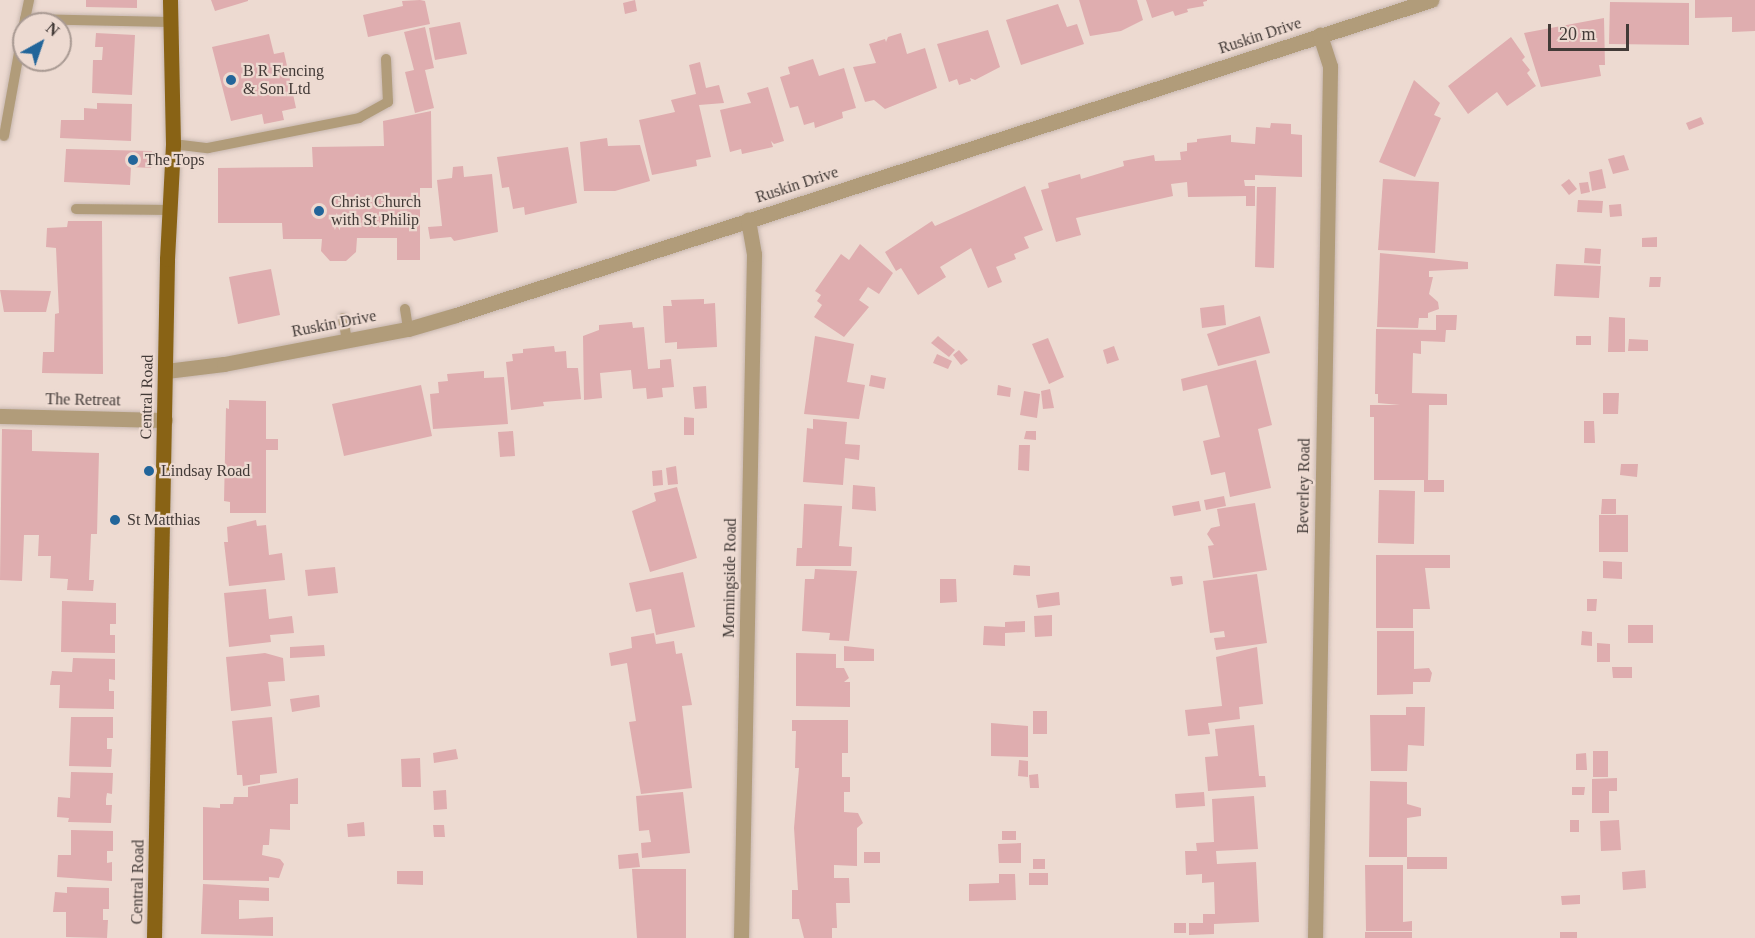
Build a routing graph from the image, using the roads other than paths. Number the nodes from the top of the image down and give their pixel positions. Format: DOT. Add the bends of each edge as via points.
graph roads {
  1 [pos="170,0"];
  2 [pos="1431,0"];
  3 [pos="170,21"];
  4 [pos="72,22"];
  5 [pos="1320,35"];
  6 [pos="386,59"];
  7 [pos="15,72"];
  8 [pos="4,136"];
  9 [pos="173,144"];
  10 [pos="76,209"];
  11 [pos="169,210"];
  12 [pos="748,220"];
  13 [pos="405,309"];
  14 [pos="343,318"];
  15 [pos="408,329"];
  16 [pos="347,340"];
  17 [pos="166,371"];
  18 [pos="0,416"];
  19 [pos="165,420"];
  20 [pos="154,938"];
  21 [pos="741,938"];
  22 [pos="1315,938"];
  1 -- 3 [label="main road, Central Road"];
  2 -- 5 [label="street, Ruskin Drive"];
  3 -- 4 [label="lane"];
  3 -- 9 [label="main road, Central Road"];
  5 -- 12 [label="street, Ruskin Drive"];
  5 -- 22 [label="street, Beverley Road" via="1330,66"];
  6 -- 9 [label="lane" via="388,102 359,118 208,148"];
  7 -- 8 [label="lane"];
  9 -- 11 [label="main road, Central Road"];
  10 -- 11 [label="lane"];
  11 -- 17 [label="main road, Central Road"];
  12 -- 15 [label="street, Ruskin Drive"];
  12 -- 21 [label="street, Morningside Road" via="754,254"];
  13 -- 15 [label="lane"];
  14 -- 16 [label="lane"];
  15 -- 16 [label="street, Ruskin Drive"];
  16 -- 17 [label="street, Ruskin Drive"];
  17 -- 19 [label="main road, Central Road"];
  18 -- 19 [label="street, The Retreat"];
  19 -- 20 [label="main road, Central Road"];
}
